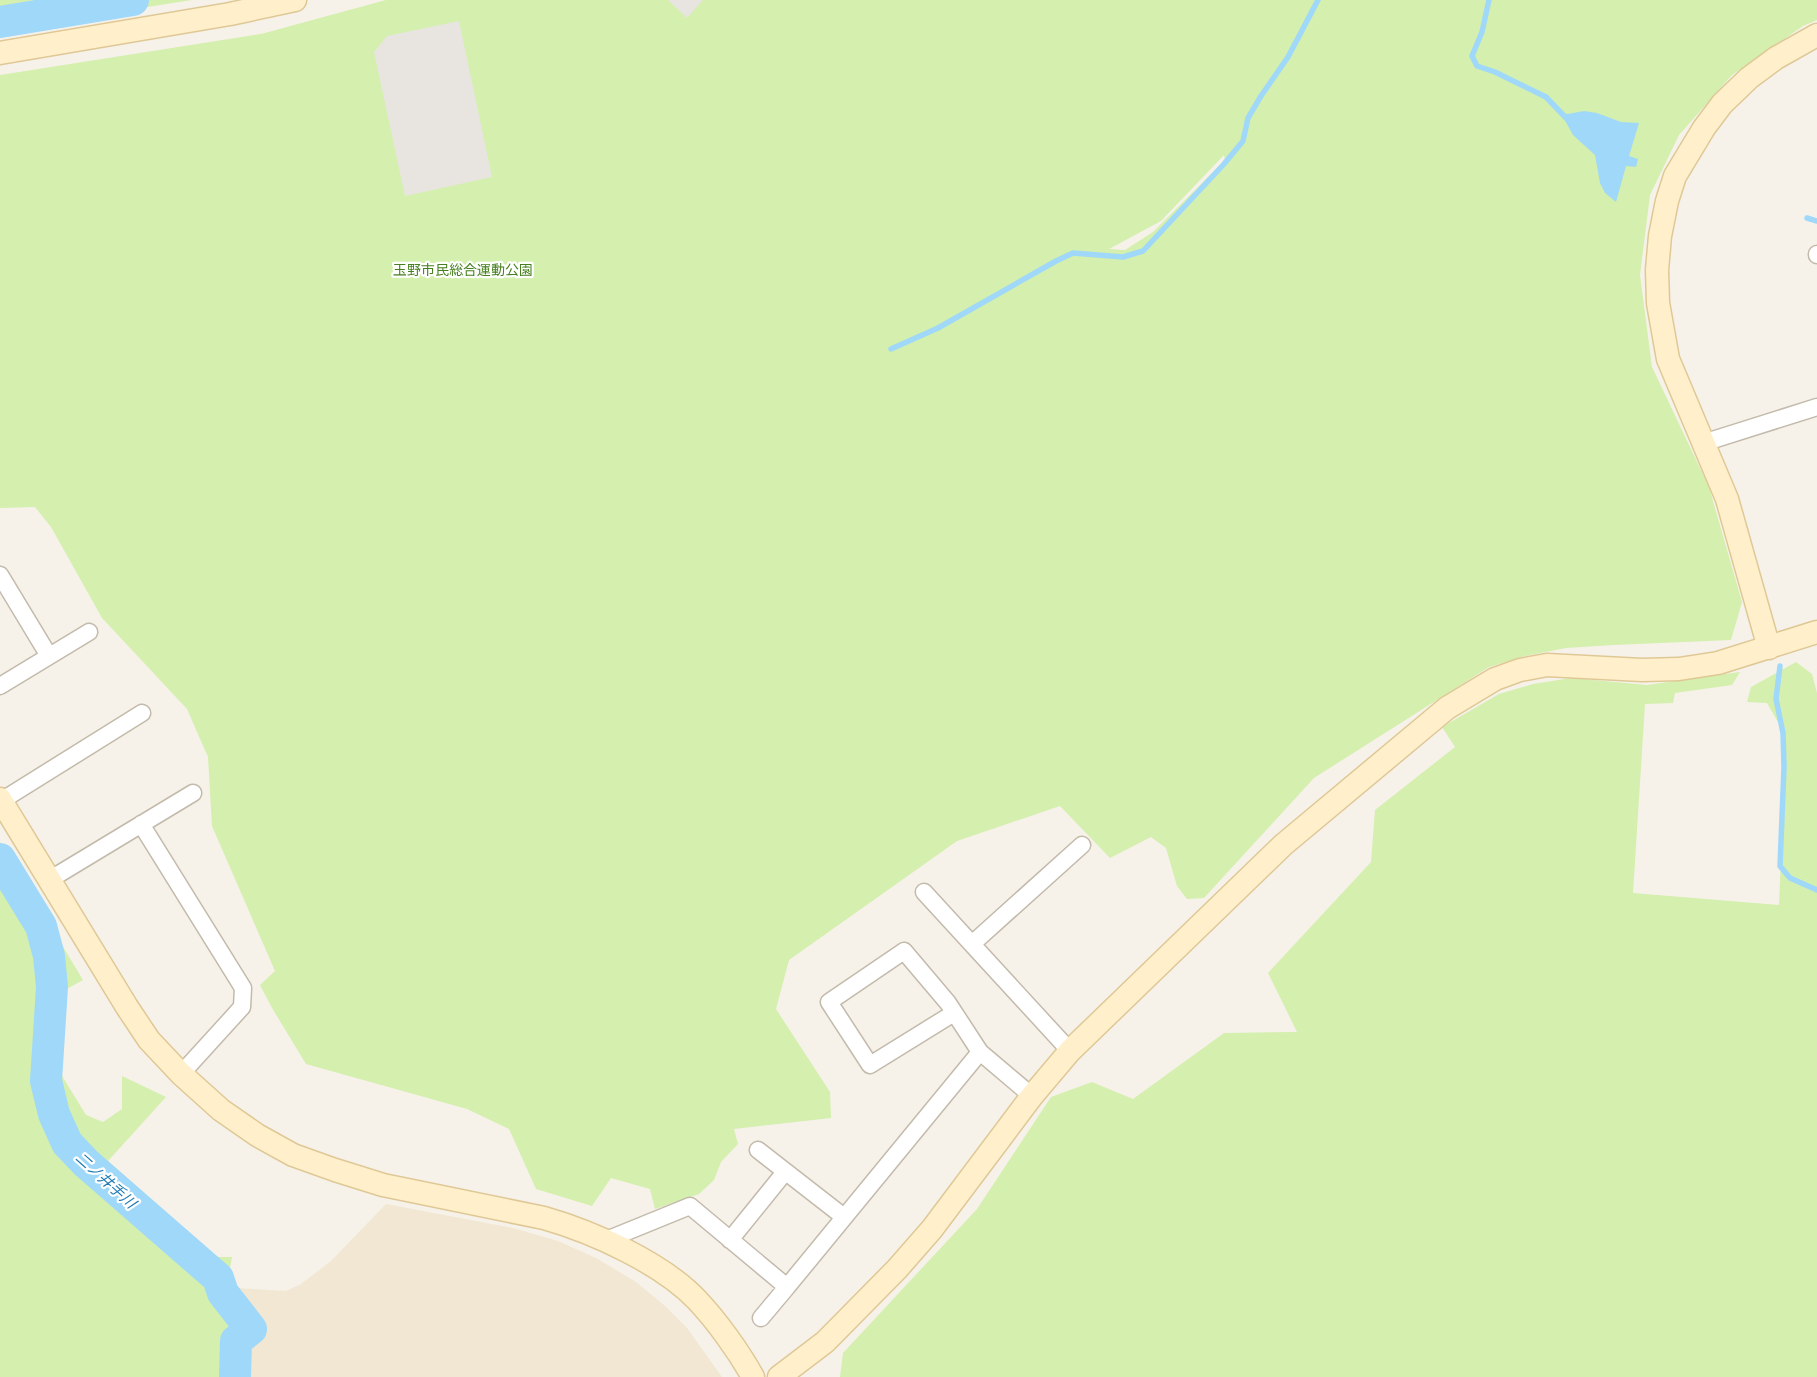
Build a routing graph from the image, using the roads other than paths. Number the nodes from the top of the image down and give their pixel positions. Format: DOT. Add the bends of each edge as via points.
graph roads {
  1 [pos="295,0"];
  2 [pos="1817,35"];
  3 [pos="0,53"];
  4 [pos="1817,407"];
  5 [pos="1703,443"];
  6 [pos="0,575"];
  7 [pos="89,632"];
  8 [pos="1817,632"];
  9 [pos="1769,648"];
  10 [pos="49,656"];
  11 [pos="0,686"];
  12 [pos="142,713"];
  13 [pos="193,793"];
  14 [pos="1,800"];
  15 [pos="141,824"];
  16 [pos="1082,845"];
  17 [pos="49,880"];
  18 [pos="924,892"];
  19 [pos="972,944"];
  20 [pos="954,1013"];
  21 [pos="1070,1051"];
  22 [pos="980,1052"];
  23 [pos="181,1074"];
  24 [pos="1032,1096"];
  25 [pos="758,1150"];
  26 [pos="785,1172"];
  27 [pos="844,1217"];
  28 [pos="730,1240"];
  29 [pos="604,1241"];
  30 [pos="787,1287"];
  31 [pos="761,1318"];
  32 [pos="753,1377"];
  33 [pos="778,1377"];
  1 -- 3 [label="street"];
  2 -- 5 [label="street" via="1776,58 1722,104 1684,160 1667,201 1657,270 1659,311 1668,359"];
  4 -- 5 [label="street"];
  5 -- 9 [label="street" via="1727,500"];
  6 -- 10 [label="street"];
  7 -- 10 [label="street"];
  8 -- 9 [label="street"];
  9 -- 21 [label="street" via="1679,670 1547,665 1495,679 1447,708 1283,845"];
  10 -- 11 [label="street"];
  12 -- 14 [label="street"];
  13 -- 15 [label="street"];
  14 -- 17 [label="street"];
  15 -- 17 [label="street"];
  15 -- 23 [label="street" via="243,988 242,1007"];
  16 -- 19 [label="street"];
  17 -- 23 [label="street" via="138,1024"];
  18 -- 19 [label="street"];
  19 -- 21 [label="street"];
  20 -- 20 [label="street" via="904,951 829,1002 870,1065"];
  20 -- 22 [label="street"];
  21 -- 24 [label="street"];
  22 -- 24 [label="street"];
  22 -- 27 [label="street"];
  23 -- 29 [label="street" via="221,1110 293,1155 382,1185 544,1218"];
  24 -- 33 [label="street" via="932,1229 897,1269 824,1342"];
  25 -- 26 [label="street"];
  26 -- 27 [label="street"];
  26 -- 28 [label="street"];
  27 -- 30 [label="street"];
  28 -- 29 [label="street" via="690,1206"];
  28 -- 30 [label="street"];
  29 -- 32 [label="street" via="670,1277 697,1300 743,1358"];
  30 -- 31 [label="street"];
}
